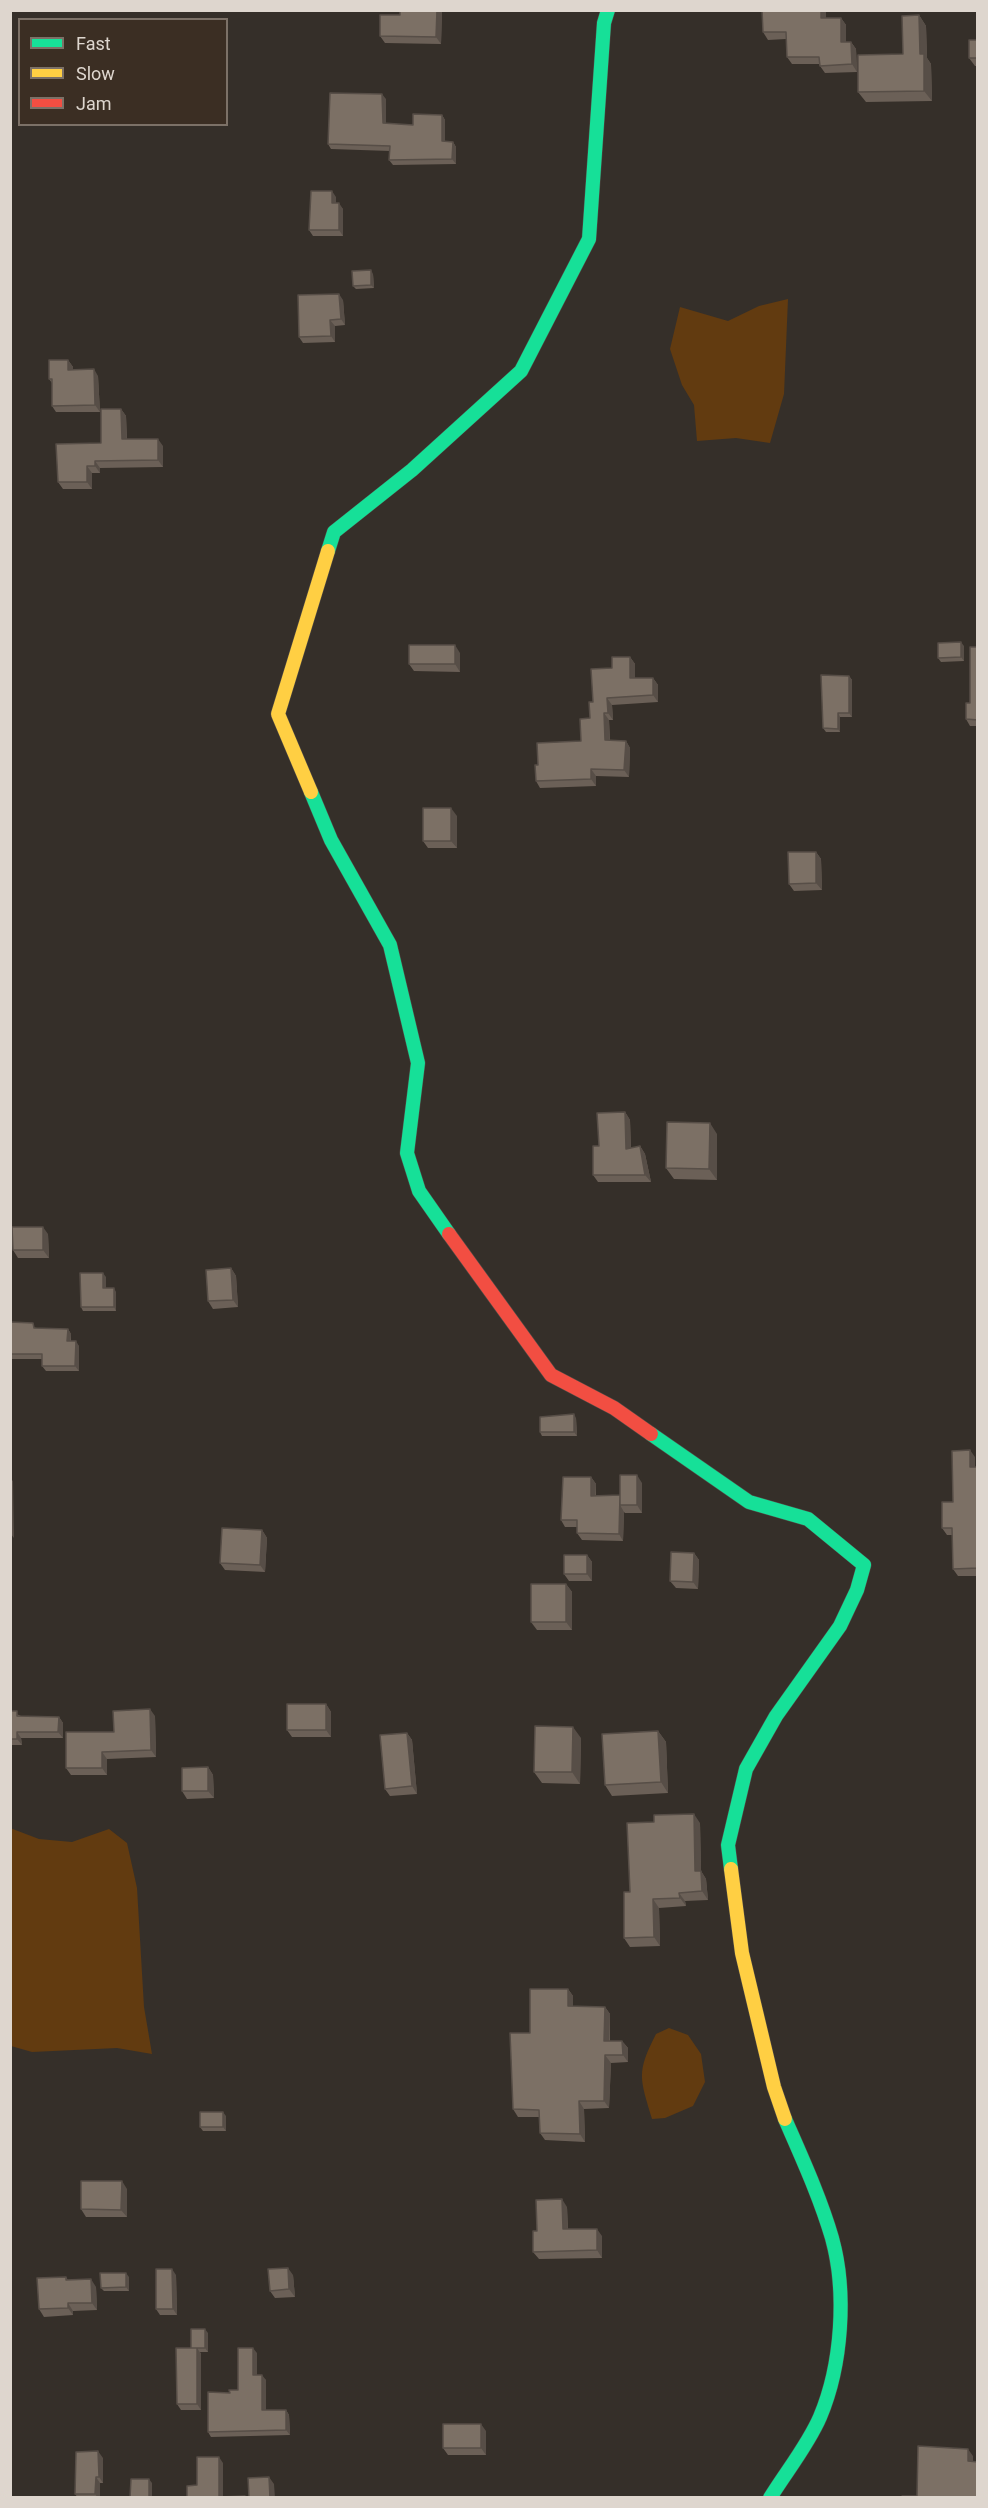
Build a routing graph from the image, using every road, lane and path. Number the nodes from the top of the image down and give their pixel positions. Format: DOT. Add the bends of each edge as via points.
graph roads {
  1 [pos="608,10"];
  2 [pos="770,2498"];
  1 -- 2 [label="street" via="589,239 520,371 412,470 334,532 278,714 331,840 390,945 418,1063 407,1153 419,1191 551,1375 614,1408 749,1502 808,1519 864,1565 858,1590 840,1626 776,1716 746,1769 728,1845 742,1953 774,2087 832,2239 838,2286 840,2349 820,2417"];
}
